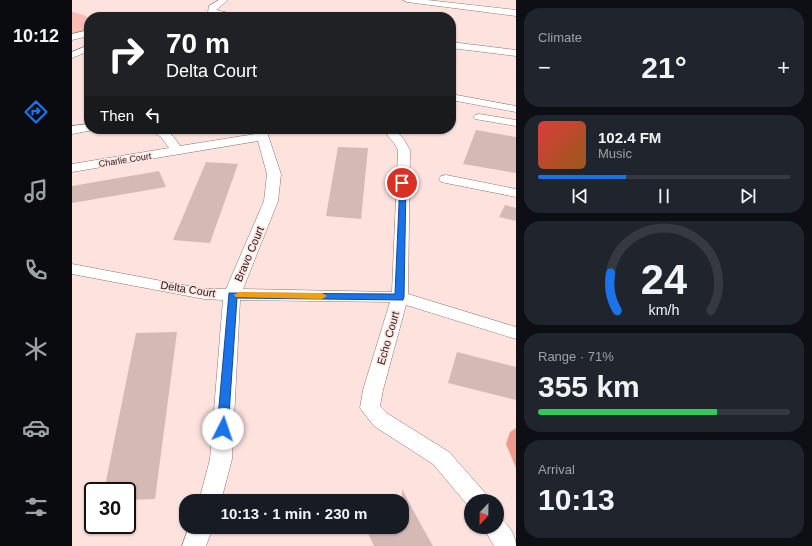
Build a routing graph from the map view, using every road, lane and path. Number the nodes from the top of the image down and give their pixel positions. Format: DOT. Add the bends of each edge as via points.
graph roads {
  1 [pos="224,0"];
  2 [pos="407,0"];
  3 [pos="212,12"];
  4 [pos="516,13"];
  5 [pos="84,34"];
  6 [pos="73,36"];
  7 [pos="456,46"];
  8 [pos="84,50"];
  9 [pos="516,53"];
  10 [pos="72,55"];
  11 [pos="456,98"];
  12 [pos="516,109"];
  13 [pos="479,117"];
  14 [pos="516,123"];
  15 [pos="84,129"];
  16 [pos="72,130"];
  17 [pos="165,134"];
  18 [pos="252,134"];
  19 [pos="262,134"];
  20 [pos="393,134"];
  21 [pos="177,151"];
  22 [pos="72,168"];
  23 [pos="446,179"];
  24 [pos="516,192"];
  25 [pos="72,269"];
  26 [pos="232,295"];
  27 [pos="400,297"];
  28 [pos="516,333"];
  29 [pos="212,494"];
  30 [pos="472,494"];
  31 [pos="198,534"];
  32 [pos="500,534"];
  33 [pos="194,546"];
  34 [pos="507,546"];
  1 -- 3 [label="street" via="212,8"];
  2 -- 4 [label="street"];
  5 -- 6 [label="street"];
  7 -- 9 [label="street"];
  8 -- 10 [label="street"];
  11 -- 12 [label="street"];
  13 -- 14 [label="street"];
  15 -- 16 [label="street"];
  17 -- 21 [label="street"];
  18 -- 21 [label="street, Charlie Court"];
  19 -- 26 [label="street, Bravo Court" via="274,174 271,201"];
  20 -- 27 [label="street, Echo Court" via="404,150"];
  21 -- 22 [label="street, Charlie Court"];
  23 -- 24 [label="street"];
  25 -- 26 [label="street, Delta Court" via="204,294"];
  26 -- 27 [label="street, Delta Court"];
  26 -- 29 [label="street, Bravo Court" via="220,459"];
  27 -- 28 [label="street, Delta Court"];
  27 -- 30 [label="street, Echo Court" via="370,408 381,420 440,458"];
  31 -- 33 [label="street"];
  32 -- 34 [label="street"];
}
